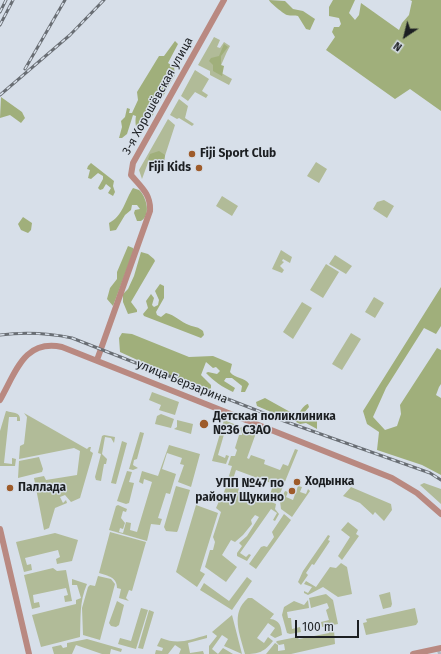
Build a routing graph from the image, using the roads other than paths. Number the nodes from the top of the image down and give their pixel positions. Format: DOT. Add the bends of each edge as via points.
graph roads {
  1 [pos="224,0"];
  2 [pos="97,360"];
  3 [pos="0,400"];
  4 [pos="441,514"];
  5 [pos="0,529"];
  6 [pos="441,648"];
  7 [pos="29,654"];
  8 [pos="414,654"];
  1 -- 2 [label="street, 3-я Хорошёвская улица" via="133,163 131,176 144,188 150,211"];
  2 -- 3 [label="street, улица Берзарина" via="62,347 43,345 28,353"];
  2 -- 4 [label="street, улица Берзарина" via="392,478 417,493"];
  5 -- 7 [label="street"];
  6 -- 8 [label="street"];
}
